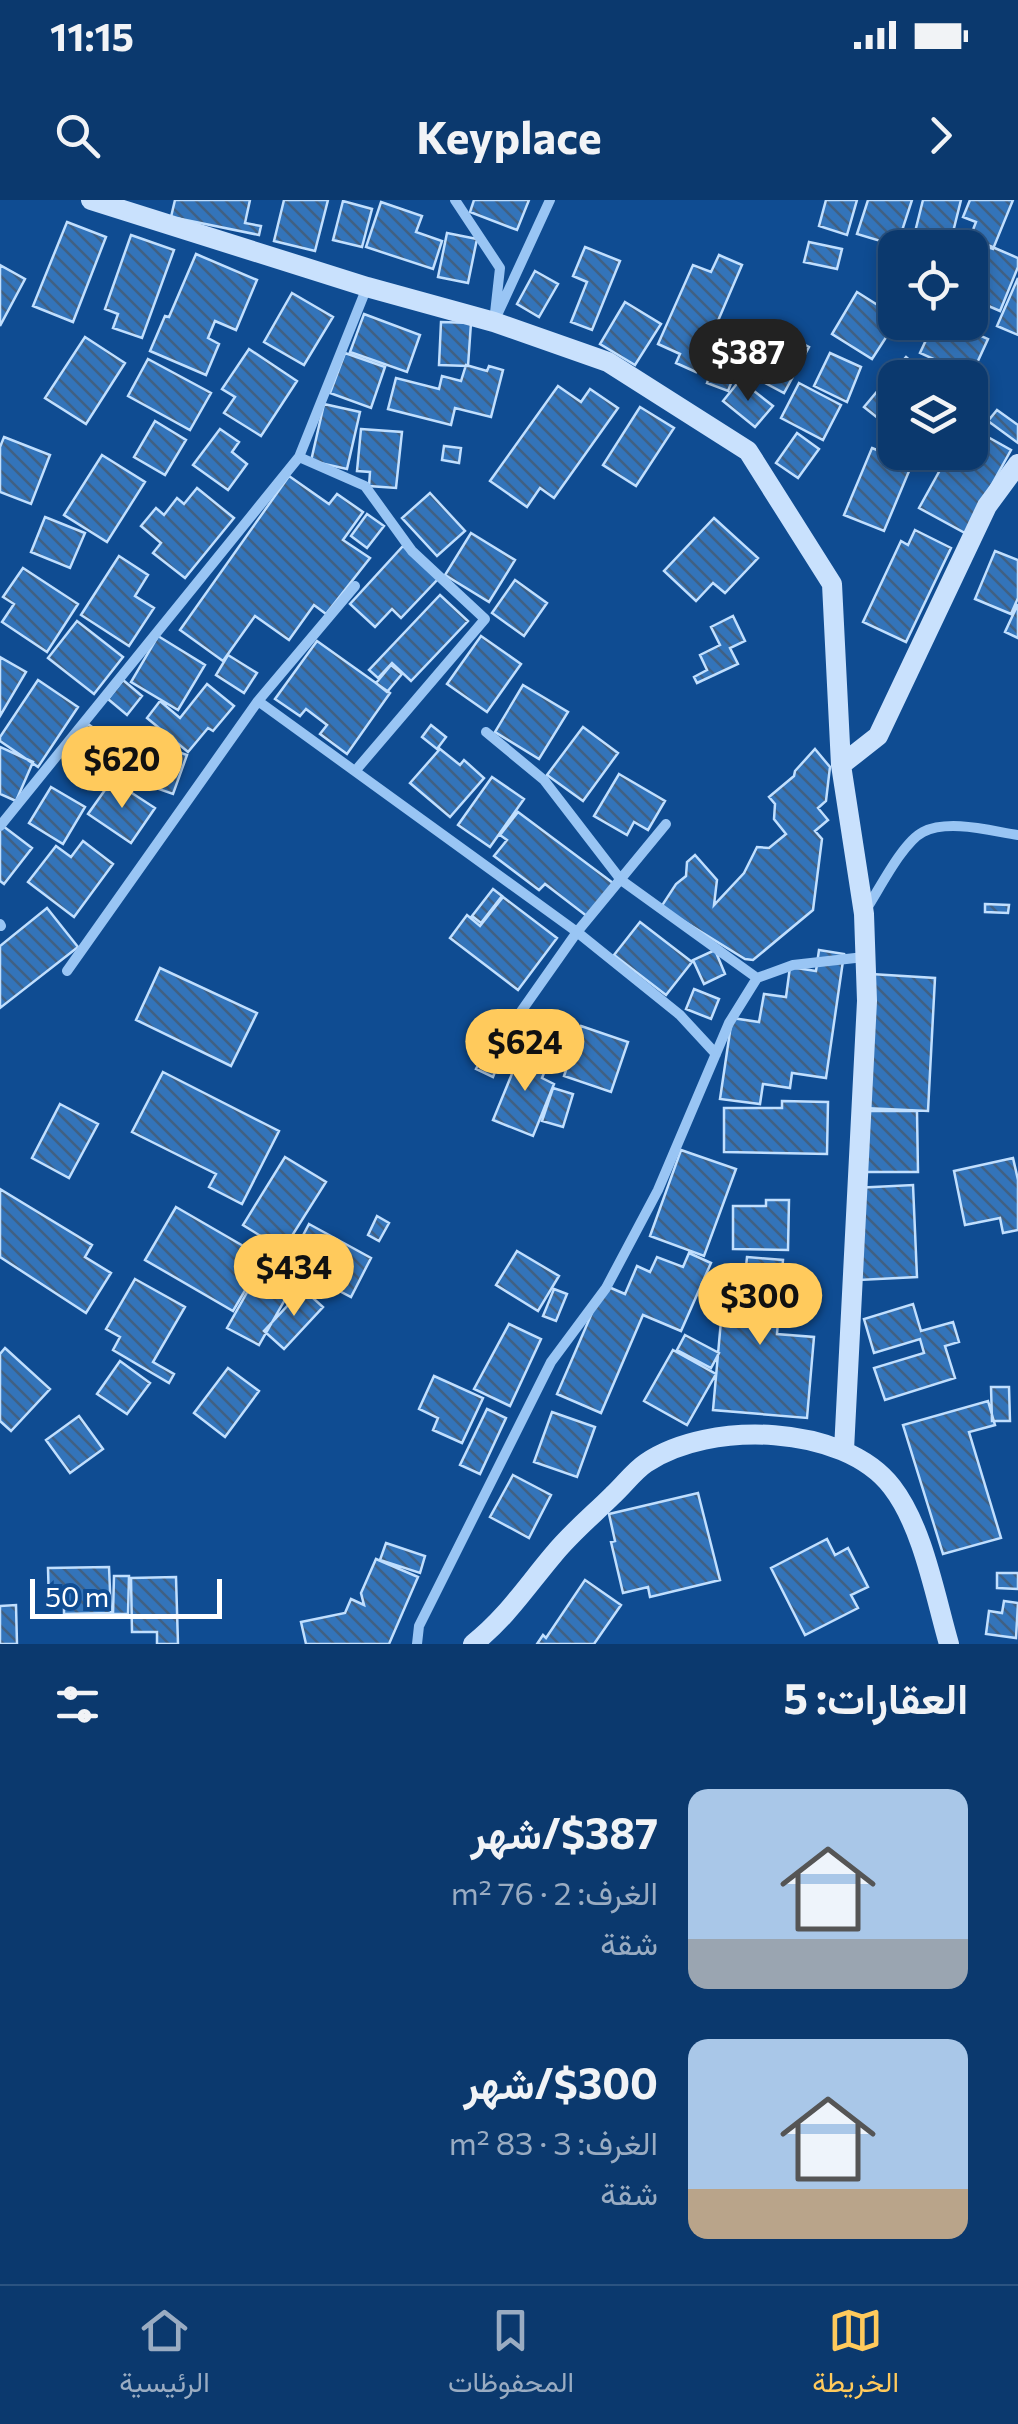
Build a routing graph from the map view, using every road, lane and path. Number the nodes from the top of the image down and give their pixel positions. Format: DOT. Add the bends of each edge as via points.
graph roads {
  1 [pos="91,200"];
  2 [pos="454,200"];
  3 [pos="550,200"];
  4 [pos="367,287"];
  5 [pos="494,322"];
  6 [pos="299,456"];
  7 [pos="1017,467"];
  8 [pos="355,586"];
  9 [pos="258,701"];
  10 [pos="486,732"];
  11 [pos="840,765"];
  12 [pos="356,770"];
  13 [pos="666,824"];
  14 [pos="0,826"];
  15 [pos="1018,834"];
  16 [pos="621,880"];
  17 [pos="864,914"];
  18 [pos="577,932"];
  19 [pos="866,956"];
  20 [pos="66,971"];
  21 [pos="757,978"];
  22 [pos="501,1040"];
  23 [pos="716,1054"];
  24 [pos="844,1450"];
  25 [pos="417,1644"];
  26 [pos="473,1644"];
  27 [pos="948,1644"];
  1 -- 4 [label="street"];
  2 -- 5 [label="street" via="500,268"];
  3 -- 5 [label="street"];
  4 -- 5 [label="street"];
  4 -- 6 [label="street"];
  5 -- 11 [label="street" via="608,362 748,450 832,584"];
  6 -- 12 [label="street" via="365,486 412,550 486,619"];
  6 -- 14 [label="street"];
  7 -- 11 [label="street" via="988,506 878,736"];
  8 -- 9 [label="street"];
  9 -- 12 [label="street"];
  9 -- 20 [label="street"];
  10 -- 16 [label="street" via="544,780"];
  11 -- 17 [label="street"];
  12 -- 18 [label="street"];
  13 -- 16 [label="street"];
  15 -- 17 [label="street" via="922,832"];
  16 -- 18 [label="street"];
  16 -- 21 [label="street"];
  17 -- 19 [label="street"];
  18 -- 22 [label="street"];
  18 -- 23 [label="street" via="680,1015"];
  19 -- 21 [label="street" via="793,965"];
  19 -- 24 [label="street"];
  21 -- 23 [label="street"];
  23 -- 25 [label="street" via="658,1190 606,1288 551,1362 419,1626"];
  24 -- 26 [label="street" via="754,1434 685,1446 646,1463 556,1551 501,1622"];
  24 -- 27 [label="street" via="874,1468 910,1516"];
}
